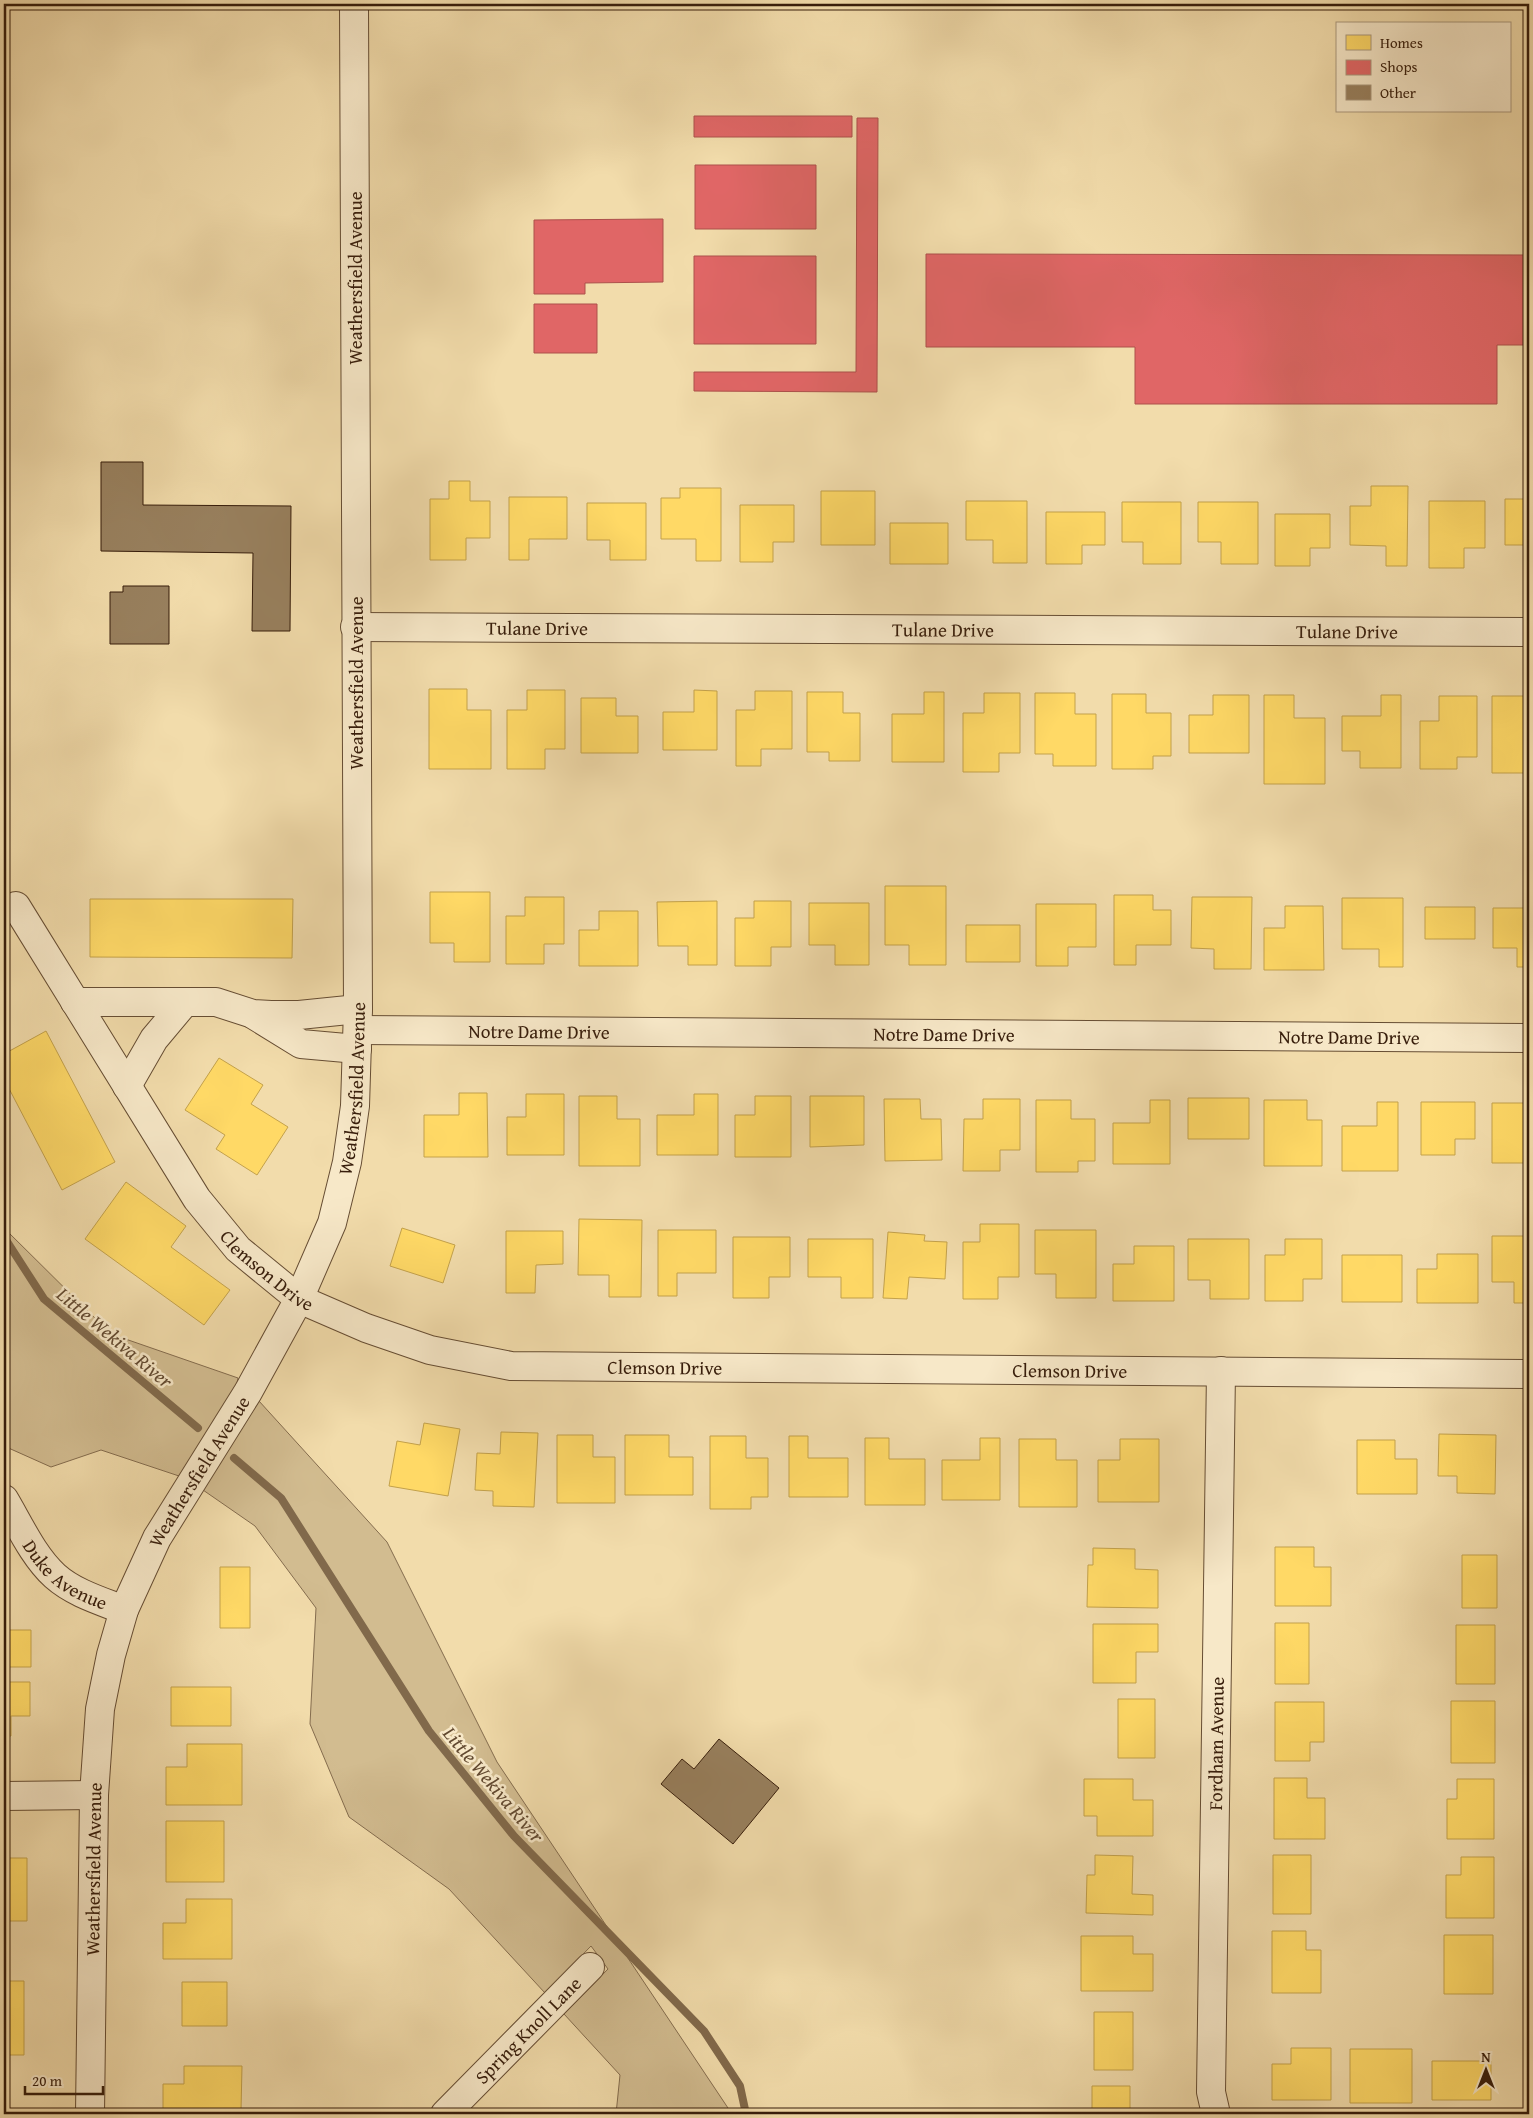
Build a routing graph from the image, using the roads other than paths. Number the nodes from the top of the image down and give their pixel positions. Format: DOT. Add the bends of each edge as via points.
graph roads {
  1 [pos="354,4"];
  2 [pos="355,627"];
  3 [pos="1529,632"];
  4 [pos="16,906"];
  5 [pos="75,1002"];
  6 [pos="185,1002"];
  7 [pos="252,1014"];
  8 [pos="358,1029"];
  9 [pos="1529,1038"];
  10 [pos="127,1086"];
  11 [pos="299,1300"];
  12 [pos="1220,1371"];
  13 [pos="1529,1374"];
  14 [pos="4,1499"];
  15 [pos="124,1610"];
  16 [pos="94,1795"];
  17 [pos="4,1796"];
  18 [pos="590,1967"];
  19 [pos="90,2114"];
  20 [pos="446,2114"];
  21 [pos="1216,2114"];
  1 -- 2 [label="street, Weathersfield Avenue"];
  2 -- 3 [label="street, Tulane Drive"];
  2 -- 8 [label="street, Weathersfield Avenue"];
  4 -- 5 [label="street, Clemson Drive"];
  5 -- 6 [label="street, Notre Dame Drive"];
  5 -- 10 [label="street, Clemson Drive"];
  6 -- 7 [label="street, Notre Dame Drive" via="216,1002"];
  6 -- 10 [label="street" via="154,1040"];
  7 -- 8 [label="street, Notre Dame Drive" via="299,1015"];
  7 -- 8 [label="street, Notre Dame Drive" via="301,1044"];
  8 -- 9 [label="street, Notre Dame Drive"];
  8 -- 11 [label="street, Weathersfield Avenue" via="355,1106 347,1162 332,1223"];
  10 -- 11 [label="street, Clemson Drive" via="196,1199 238,1248"];
  11 -- 12 [label="street, Clemson Drive" via="430,1350 511,1366"];
  11 -- 15 [label="street, Weathersfield Avenue" via="248,1392 157,1538"];
  12 -- 13 [label="street, Clemson Drive"];
  12 -- 21 [label="street, Fordham Avenue" via="1211,2092"];
  14 -- 15 [label="street, Duke Avenue" via="37,1554 55,1576 79,1592"];
  15 -- 16 [label="street, Weathersfield Avenue" via="100,1709"];
  16 -- 17 [label="street"];
  16 -- 19 [label="street, Weathersfield Avenue"];
  18 -- 20 [label="street, Spring Knoll Lane"];
}
